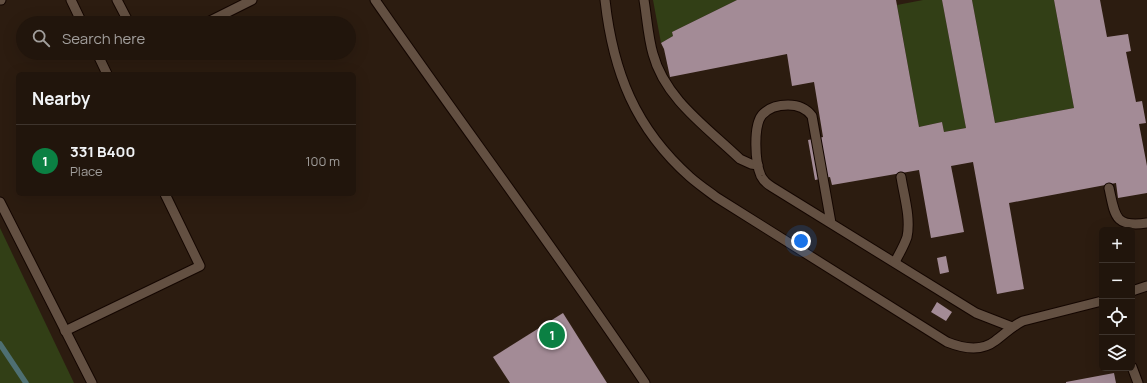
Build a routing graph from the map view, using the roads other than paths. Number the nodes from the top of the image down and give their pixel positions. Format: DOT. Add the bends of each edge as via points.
graph roads {
  1 [pos="71,0"];
  2 [pos="117,0"];
  3 [pos="252,0"];
  4 [pos="375,0"];
  5 [pos="605,0"];
  6 [pos="644,0"];
  7 [pos="79,16"];
  8 [pos="125,16"];
  9 [pos="220,16"];
  10 [pos="100,60"];
  11 [pos="106,72"];
  12 [pos="758,165"];
  13 [pos="901,177"];
  14 [pos="1109,188"];
  15 [pos="166,196"];
  16 [pos="0,202"];
  17 [pos="1147,223"];
  18 [pos="831,224"];
  19 [pos="895,262"];
  20 [pos="1147,286"];
  21 [pos="1135,290"];
  22 [pos="1099,302"];
  23 [pos="1012,327"];
  24 [pos="65,331"];
  25 [pos="1134,371"];
  26 [pos="92,383"];
  27 [pos="645,383"];
  28 [pos="1138,383"];
  1 -- 7 [label="lane"];
  2 -- 8 [label="lane"];
  3 -- 9 [label="lane"];
  4 -- 27 [label="lane"];
  5 -- 23 [label="lane" via="616,61 631,101 660,147 691,178 716,197 947,342 959,347 982,347 995,341"];
  6 -- 12 [label="lane" via="650,46 666,84 682,104 740,159"];
  10 -- 11 [label="lane"];
  12 -- 18 [label="lane" via="762,178 772,187"];
  12 -- 18 [label="lane" via="756,134 763,114 770,108 780,105 795,105 807,110 812,116"];
  13 -- 19 [label="lane" via="908,229 905,243"];
  14 -- 17 [label="lane" via="1117,219 1129,224"];
  15 -- 24 [label="lane" via="200,266"];
  16 -- 24 [label="lane"];
  18 -- 19 [label="lane"];
  19 -- 23 [label="lane" via="976,313"];
  20 -- 21 [label="lane"];
  22 -- 23 [label="lane" via="1029,319"];
  24 -- 26 [label="lane"];
  25 -- 28 [label="lane"];
}
